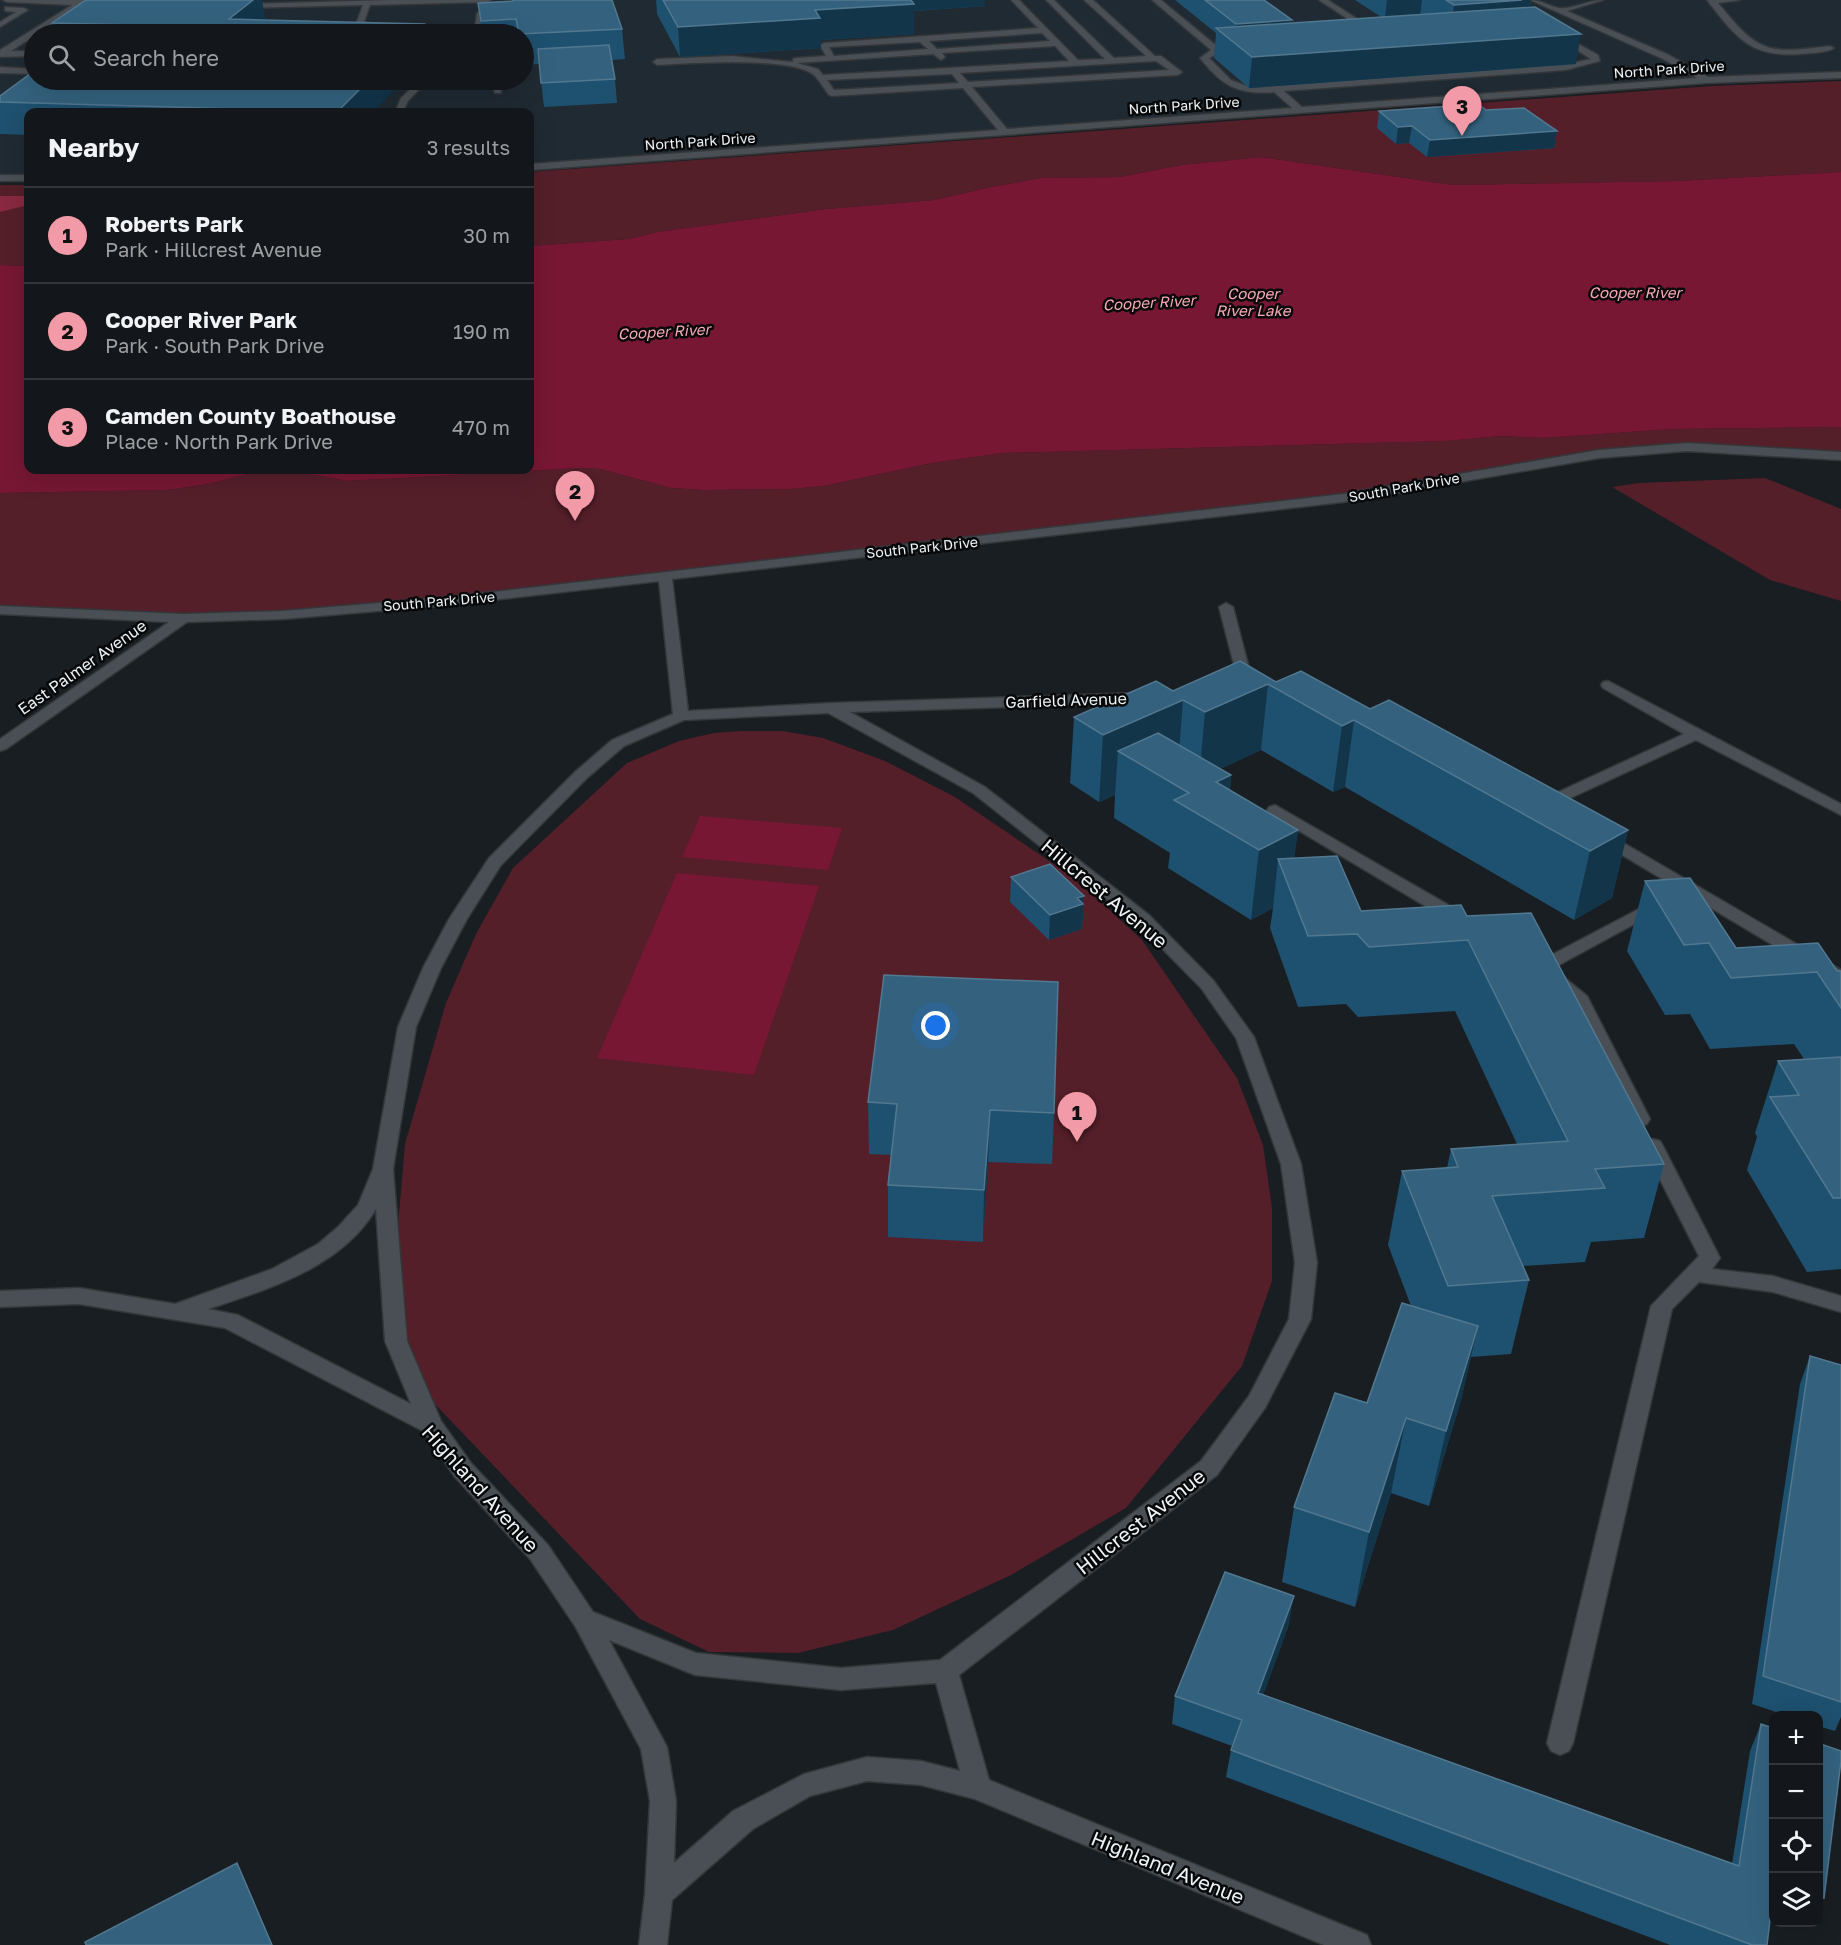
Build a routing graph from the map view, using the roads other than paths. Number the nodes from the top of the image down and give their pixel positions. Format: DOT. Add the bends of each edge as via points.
graph roads {
  1 [pos="7,0"];
  2 [pos="487,0"];
  3 [pos="493,0"];
  4 [pos="1015,0"];
  5 [pos="1050,0"];
  6 [pos="1088,0"];
  7 [pos="1156,0"];
  8 [pos="1323,0"];
  9 [pos="1534,0"];
  10 [pos="1599,0"];
  11 [pos="1711,0"];
  12 [pos="1736,0"];
  13 [pos="41,2"];
  14 [pos="83,2"];
  15 [pos="115,4"];
  16 [pos="367,4"];
  17 [pos="228,6"];
  18 [pos="0,9"];
  19 [pos="513,9"];
  20 [pos="24,10"];
  21 [pos="493,10"];
  22 [pos="1559,11"];
  23 [pos="1583,23"];
  24 [pos="48,24"];
  25 [pos="361,24"];
  26 [pos="479,24"];
  27 [pos="0,25"];
  28 [pos="1044,30"];
  29 [pos="24,39"];
  30 [pos="922,39"];
  31 [pos="1362,39"];
  32 [pos="1057,43"];
  33 [pos="1841,45"];
  34 [pos="1830,48"];
  35 [pos="1243,49"];
  36 [pos="935,51"];
  37 [pos="1217,51"];
  38 [pos="1,53"];
  39 [pos="24,54"];
  40 [pos="1836,56"];
  41 [pos="831,58"];
  42 [pos="1153,58"];
  43 [pos="1111,60"];
  44 [pos="657,62"];
  45 [pos="776,62"];
  46 [pos="1076,63"];
  47 [pos="0,70"];
  48 [pos="24,71"];
  49 [pos="954,71"];
  50 [pos="1841,75"];
  51 [pos="821,78"];
  52 [pos="1090,78"];
  53 [pos="1706,80"];
  54 [pos="967,86"];
  55 [pos="1276,89"];
  56 [pos="414,90"];
  57 [pos="401,108"];
  58 [pos="1300,110"];
  59 [pos="1005,132"];
  60 [pos="534,166"];
  61 [pos="0,178"];
  62 [pos="24,178"];
  63 [pos="1841,456"];
  64 [pos="666,576"];
  65 [pos="1226,607"];
  66 [pos="0,610"];
  67 [pos="184,618"];
  68 [pos="1608,685"];
  69 [pos="1248,697"];
  70 [pos="1157,698"];
  71 [pos="831,708"];
  72 [pos="681,716"];
  73 [pos="1696,734"];
  74 [pos="0,746"];
  75 [pos="1275,810"];
  76 [pos="1841,810"];
  77 [pos="1568,815"];
  78 [pos="1588,827"];
  79 [pos="1689,888"];
  80 [pos="1469,925"];
  81 [pos="1520,956"];
  82 [pos="1540,968"];
  83 [pos="1841,978"];
  84 [pos="383,1169"];
  85 [pos="1693,1274"];
  86 [pos="0,1299"];
  87 [pos="1841,1304"];
  88 [pos="176,1312"];
  89 [pos="430,1425"];
  90 [pos="584,1619"];
  91 [pos="945,1671"];
  92 [pos="1560,1743"];
  93 [pos="978,1788"];
  94 [pos="659,1894"];
  95 [pos="653,1945"];
  96 [pos="1357,1945"];
  1 -- 13 [label="street"];
  2 -- 16 [label="street"];
  3 -- 21 [label="street"];
  4 -- 28 [label="street"];
  5 -- 43 [label="street"];
  6 -- 42 [label="street"];
  7 -- 37 [label="street"];
  8 -- 31 [label="street" via="1383,38"];
  9 -- 22 [label="street"];
  10 -- 22 [label="street"];
  11 -- 12 [label="street"];
  11 -- 34 [label="street" via="1759,49"];
  13 -- 14 [label="street"];
  13 -- 20 [label="street"];
  14 -- 15 [label="street"];
  14 -- 24 [label="street"];
  16 -- 17 [label="street"];
  16 -- 25 [label="street"];
  18 -- 20 [label="street"];
  19 -- 21 [label="street"];
  20 -- 27 [label="street"];
  21 -- 26 [label="street" via="480,15"];
  22 -- 23 [label="street"];
  23 -- 53 [label="street" via="1666,57"];
  23 -- 55 [label="street" via="1552,28 1596,57 1596,61 1566,67"];
  28 -- 30 [label="street"];
  28 -- 32 [label="street"];
  29 -- 38 [label="street"];
  30 -- 36 [label="street"];
  30 -- 41 [label="street" via="824,45"];
  32 -- 36 [label="street"];
  32 -- 46 [label="street"];
  33 -- 34 [label="street"];
  34 -- 40 [label="street"];
  35 -- 37 [label="street"];
  36 -- 41 [label="street"];
  36 -- 49 [label="street"];
  37 -- 55 [label="street" via="1204,58 1227,83 1244,90"];
  38 -- 39 [label="street"];
  41 -- 45 [label="street"];
  42 -- 43 [label="street"];
  42 -- 52 [label="street" via="1178,72"];
  43 -- 46 [label="street"];
  44 -- 45 [label="street"];
  45 -- 51 [label="street" via="815,71"];
  46 -- 49 [label="street"];
  46 -- 52 [label="street"];
  47 -- 48 [label="street"];
  49 -- 51 [label="street"];
  49 -- 54 [label="street"];
  50 -- 53 [label="street, North Park Drive"];
  51 -- 54 [label="street" via="832,93"];
  52 -- 54 [label="street"];
  53 -- 58 [label="street, North Park Drive"];
  54 -- 59 [label="street"];
  55 -- 58 [label="street"];
  56 -- 57 [label="street"];
  58 -- 59 [label="street, North Park Drive"];
  59 -- 60 [label="street, North Park Drive"];
  61 -- 62 [label="street"];
  63 -- 64 [label="street, South Park Drive" via="1687,447 1599,454 1343,498"];
  64 -- 67 [label="street, South Park Drive" via="449,601 283,615"];
  64 -- 72 [label="street"];
  65 -- 69 [label="street"];
  66 -- 67 [label="street, South Park Drive"];
  67 -- 74 [label="street, East Palmer Avenue"];
  68 -- 73 [label="street"];
  70 -- 71 [label="street, Garfield Avenue"];
  71 -- 72 [label="street, Garfield Avenue"];
  71 -- 91 [label="street, Hillcrest Avenue" via="979,790 1143,919 1207,984 1245,1037 1291,1164 1306,1263 1300,1319 1257,1402 1209,1468"];
  72 -- 84 [label="street" via="618,743 495,862 458,919 407,1027"];
  73 -- 76 [label="street"];
  73 -- 77 [label="street" via="1542,800"];
  75 -- 80 [label="street"];
  78 -- 79 [label="street"];
  79 -- 82 [label="street"];
  79 -- 83 [label="street"];
  81 -- 82 [label="street"];
  82 -- 85 [label="street" via="1578,996 1710,1258"];
  84 -- 88 [label="street" via="364,1212 334,1243 294,1269"];
  84 -- 89 [label="street" via="396,1341"];
  85 -- 87 [label="street" via="1773,1284"];
  85 -- 92 [label="street" via="1662,1306"];
  86 -- 88 [label="street, Highland Avenue" via="79,1296"];
  88 -- 89 [label="street, Highland Avenue" via="230,1321"];
  89 -- 90 [label="street, Highland Avenue" via="463,1470 539,1552"];
  90 -- 91 [label="street" via="695,1664 841,1679"];
  90 -- 94 [label="street, Highland Avenue" via="654,1747 663,1801"];
  91 -- 93 [label="street"];
  93 -- 94 [label="street" via="921,1773 867,1769 804,1786 742,1820"];
  93 -- 96 [label="street, Highland Avenue"];
  94 -- 95 [label="street, Highland Avenue"];
}
